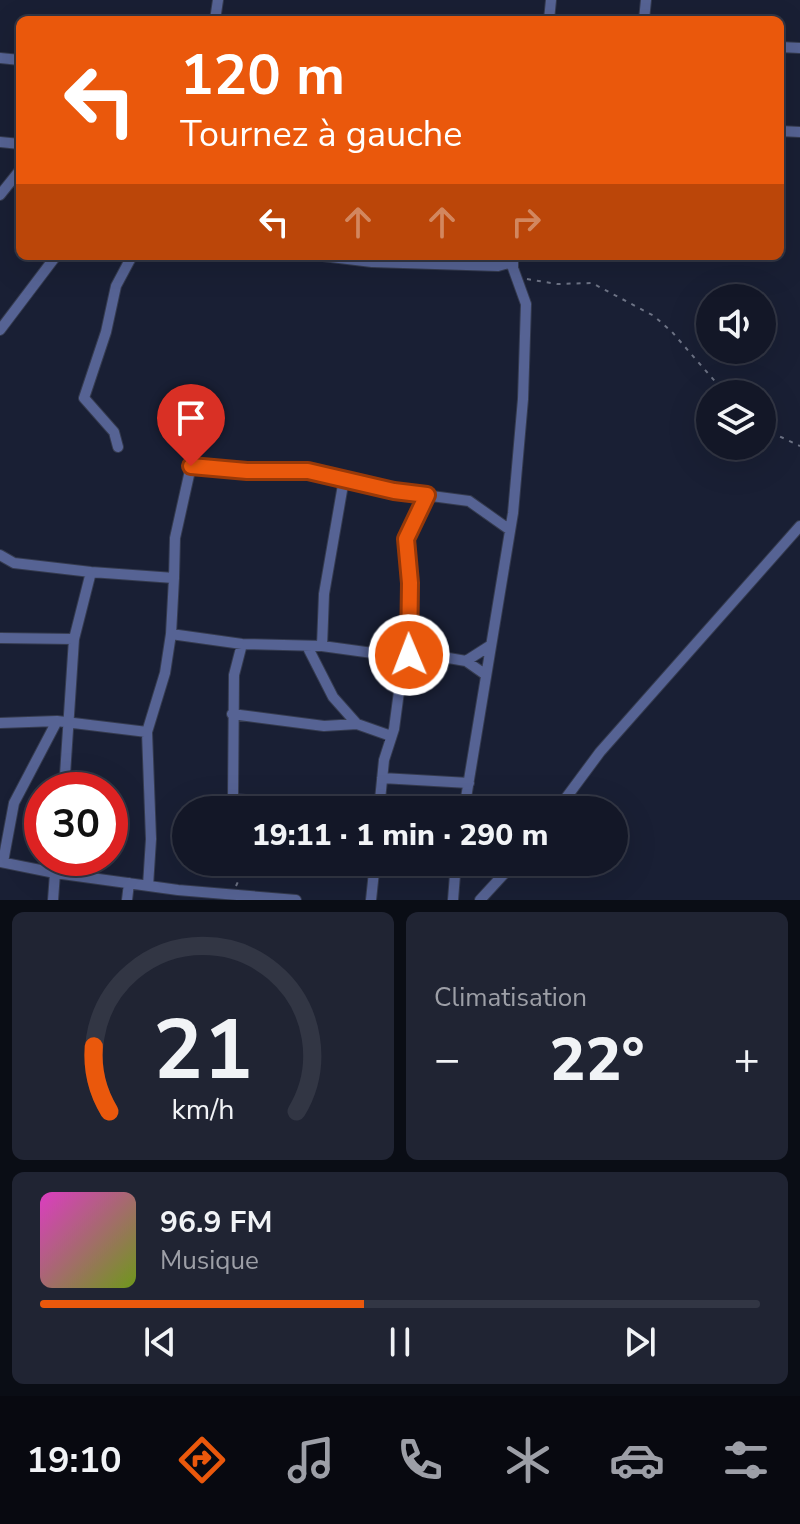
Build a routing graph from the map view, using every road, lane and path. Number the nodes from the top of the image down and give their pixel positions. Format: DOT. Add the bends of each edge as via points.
graph roads {
  1 [pos="16,175"];
  2 [pos="0,195"];
  3 [pos="53,260"];
  4 [pos="130,260"];
  5 [pos="356,260"];
  6 [pos="469,260"];
  7 [pos="510,260"];
  8 [pos="512,260"];
  9 [pos="518,278"];
  10 [pos="0,330"];
  11 [pos="714,380"];
  12 [pos="776,435"];
  13 [pos="800,446"];
  14 [pos="118,447"];
  15 [pos="344,479"];
  16 [pos="427,495"];
  17 [pos="800,526"];
  18 [pos="510,530"];
  19 [pos="0,555"];
  20 [pos="91,572"];
  21 [pos="174,578"];
  22 [pos="171,634"];
  23 [pos="0,638"];
  24 [pos="74,639"];
  25 [pos="242,644"];
  26 [pos="491,645"];
  27 [pos="307,646"];
  28 [pos="322,646"];
  29 [pos="406,654"];
  30 [pos="466,661"];
  31 [pos="486,675"];
  32 [pos="232,714"];
  33 [pos="62,722"];
  34 [pos="0,723"];
  35 [pos="357,724"];
  36 [pos="147,732"];
  37 [pos="391,736"];
  38 [pos="63,772"];
  39 [pos="382,778"];
  40 [pos="469,783"];
  41 [pos="233,796"];
  42 [pos="380,796"];
  43 [pos="467,796"];
  44 [pos="568,796"];
  45 [pos="2,862"];
  46 [pos="24,866"];
  47 [pos="57,876"];
  48 [pos="79,876"];
  49 [pos="241,876"];
  50 [pos="374,876"];
  51 [pos="455,876"];
  52 [pos="502,876"];
  53 [pos="129,883"];
  54 [pos="148,886"];
  55 [pos="233,895"];
  56 [pos="53,900"];
  57 [pos="127,900"];
  58 [pos="296,900"];
  59 [pos="371,900"];
  60 [pos="453,900"];
  61 [pos="480,900"];
  1 -- 2 [label="street"];
  3 -- 10 [label="street"];
  4 -- 14 [label="street" via="116,286 84,398 114,432"];
  5 -- 6 [label="street"];
  6 -- 7 [label="street" via="498,266"];
  8 -- 9 [label="street"];
  9 -- 11 [label="path" via="600,286 654,316"];
  9 -- 18 [label="street" via="527,315"];
  12 -- 13 [label="path"];
  15 -- 16 [label="street"];
  15 -- 21 [label="street" via="308,471 191,466 175,538"];
  15 -- 28 [label="street" via="324,594"];
  16 -- 18 [label="street" via="469,501"];
  16 -- 29 [label="street" via="406,539"];
  17 -- 44 [label="street"];
  18 -- 26 [label="street"];
  19 -- 20 [label="street" via="14,563"];
  20 -- 21 [label="street"];
  20 -- 24 [label="street"];
  21 -- 22 [label="street"];
  22 -- 25 [label="street"];
  22 -- 36 [label="street"];
  23 -- 24 [label="street"];
  24 -- 33 [label="street"];
  25 -- 27 [label="street"];
  25 -- 32 [label="street"];
  26 -- 30 [label="street"];
  26 -- 31 [label="street"];
  27 -- 28 [label="street"];
  27 -- 35 [label="street" via="333,697"];
  28 -- 29 [label="street"];
  29 -- 30 [label="street"];
  29 -- 37 [label="street"];
  30 -- 31 [label="street"];
  31 -- 40 [label="street"];
  32 -- 35 [label="street" via="324,726"];
  32 -- 41 [label="street"];
  33 -- 34 [label="street"];
  33 -- 36 [label="street"];
  33 -- 38 [label="street"];
  33 -- 45 [label="street" via="14,803"];
  35 -- 37 [label="street"];
  36 -- 54 [label="street"];
  37 -- 39 [label="street"];
  39 -- 40 [label="street"];
  39 -- 42 [label="street"];
  40 -- 43 [label="street"];
  45 -- 46 [label="street"];
  47 -- 56 [label="street"];
  48 -- 53 [label="street"];
  49 -- 55 [label="path"];
  50 -- 59 [label="street"];
  51 -- 60 [label="street"];
  52 -- 61 [label="street"];
  53 -- 54 [label="street"];
  53 -- 57 [label="street"];
  54 -- 55 [label="street"];
  55 -- 58 [label="street"];
}
